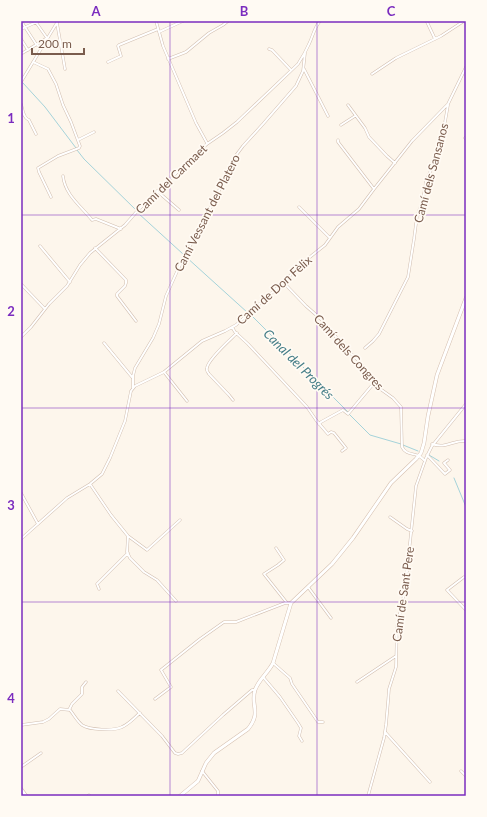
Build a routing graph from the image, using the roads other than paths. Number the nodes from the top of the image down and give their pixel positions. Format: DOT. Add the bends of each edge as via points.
graph roads {
  1 [pos="21,21"];
  2 [pos="156,21"];
  3 [pos="183,21"];
  4 [pos="228,21"];
  5 [pos="315,21"];
  6 [pos="320,21"];
  7 [pos="464,21"];
  8 [pos="37,22"];
  9 [pos="58,22"];
  10 [pos="426,22"];
  11 [pos="316,26"];
  12 [pos="25,27"];
  13 [pos="21,28"];
  14 [pos="158,30"];
  15 [pos="47,38"];
  16 [pos="21,39"];
  17 [pos="435,39"];
  18 [pos="36,44"];
  19 [pos="42,48"];
  20 [pos="269,49"];
  21 [pos="28,50"];
  22 [pos="305,52"];
  23 [pos="21,54"];
  24 [pos="168,59"];
  25 [pos="34,62"];
  26 [pos="108,62"];
  27 [pos="466,67"];
  28 [pos="303,68"];
  29 [pos="66,69"];
  30 [pos="291,71"];
  31 [pos="372,74"];
  32 [pos="21,82"];
  33 [pos="21,104"];
  34 [pos="448,104"];
  35 [pos="348,105"];
  36 [pos="328,116"];
  37 [pos="356,116"];
  38 [pos="341,125"];
  39 [pos="94,132"];
  40 [pos="36,134"];
  41 [pos="78,140"];
  42 [pos="338,140"];
  43 [pos="207,144"];
  44 [pos="395,163"];
  45 [pos="63,176"];
  46 [pos="374,189"];
  47 [pos="157,191"];
  48 [pos="51,197"];
  49 [pos="299,207"];
  50 [pos="179,210"];
  51 [pos="121,229"];
  52 [pos="330,238"];
  53 [pos="40,246"];
  54 [pos="95,248"];
  55 [pos="70,282"];
  56 [pos="283,282"];
  57 [pos="21,284"];
  58 [pos="466,298"];
  59 [pos="45,308"];
  60 [pos="136,321"];
  61 [pos="232,327"];
  62 [pos="237,334"];
  63 [pos="21,337"];
  64 [pos="104,343"];
  65 [pos="365,348"];
  66 [pos="164,372"];
  67 [pos="133,378"];
  68 [pos="374,383"];
  69 [pos="133,388"];
  70 [pos="233,400"];
  71 [pos="187,401"];
  72 [pos="466,404"];
  73 [pos="319,424"];
  74 [pos="466,441"];
  75 [pos="432,444"];
  76 [pos="342,451"];
  77 [pos="427,455"];
  78 [pos="419,456"];
  79 [pos="448,460"];
  80 [pos="425,461"];
  81 [pos="90,484"];
  82 [pos="21,493"];
  83 [pos="390,517"];
  84 [pos="180,520"];
  85 [pos="38,524"];
  86 [pos="412,531"];
  87 [pos="128,536"];
  88 [pos="21,539"];
  89 [pos="276,548"];
  90 [pos="128,553"];
  91 [pos="464,577"];
  92 [pos="307,586"];
  93 [pos="99,589"];
  94 [pos="176,601"];
  95 [pos="288,603"];
  96 [pos="466,610"];
  97 [pos="331,618"];
  98 [pos="396,656"];
  99 [pos="273,663"];
  100 [pos="263,677"];
  101 [pos="86,682"];
  102 [pos="357,682"];
  103 [pos="255,690"];
  104 [pos="118,691"];
  105 [pos="155,700"];
  106 [pos="69,710"];
  107 [pos="140,713"];
  108 [pos="323,722"];
  109 [pos="21,725"];
  110 [pos="385,732"];
  111 [pos="302,742"];
  112 [pos="41,753"];
  113 [pos="21,767"];
  114 [pos="202,771"];
  115 [pos="461,771"];
  116 [pos="466,776"];
  117 [pos="430,782"];
  118 [pos="21,789"];
  119 [pos="26,796"];
  120 [pos="180,796"];
  121 [pos="218,796"];
  122 [pos="368,796"];
  1 -- 12 [label="street"];
  2 -- 14 [label="street"];
  3 -- 14 [label="street"];
  4 -- 24 [label="street" via="186,52"];
  5 -- 11 [label="street"];
  6 -- 11 [label="street, Camí del Carmaet"];
  7 -- 17 [label="street"];
  8 -- 12 [label="street"];
  8 -- 15 [label="street"];
  9 -- 15 [label="street"];
  9 -- 29 [label="street"];
  10 -- 17 [label="street"];
  11 -- 22 [label="street, Camí del Carmaet"];
  12 -- 13 [label="street"];
  12 -- 18 [label="street"];
  14 -- 24 [label="street"];
  14 -- 26 [label="street" via="119,45 121,56"];
  15 -- 18 [label="street"];
  15 -- 19 [label="street"];
  16 -- 21 [label="street"];
  17 -- 31 [label="street" via="396,58"];
  18 -- 19 [label="street"];
  18 -- 21 [label="street"];
  19 -- 25 [label="street"];
  20 -- 30 [label="street"];
  21 -- 23 [label="street"];
  22 -- 28 [label="street, Camí Vessant del Platero"];
  22 -- 30 [label="street, Camí del Carmaet"];
  24 -- 43 [label="street"];
  25 -- 32 [label="street"];
  25 -- 41 [label="street" via="48,69"];
  27 -- 34 [label="street, Camí de Don Fèlix"];
  28 -- 36 [label="street"];
  28 -- 67 [label="street, Camí Vessant del Platero" via="296,86 234,158 177,271 166,296 159,324 135,368"];
  30 -- 43 [label="street, Camí del Carmaet" via="237,122"];
  33 -- 40 [label="street" via="24,116"];
  34 -- 44 [label="street, Camí de Don Fèlix" via="412,141"];
  34 -- 65 [label="street, Camí dels Sansanos" via="417,216 408,277 379,334"];
  35 -- 37 [label="street"];
  37 -- 38 [label="street"];
  37 -- 44 [label="street" via="369,137"];
  39 -- 41 [label="street"];
  41 -- 48 [label="street" via="80,148 58,156 38,168"];
  42 -- 46 [label="street"];
  43 -- 47 [label="street, Camí del Carmaet"];
  44 -- 46 [label="street, Camí de Don Fèlix"];
  45 -- 51 [label="street" via="73,199 92,220 96,219"];
  46 -- 52 [label="street, Camí de Don Fèlix" via="359,209 338,227"];
  47 -- 50 [label="street"];
  47 -- 51 [label="street, Camí del Carmaet"];
  49 -- 52 [label="street"];
  51 -- 54 [label="street, Camí del Carmaet"];
  52 -- 56 [label="street, Camí de Don Fèlix"];
  53 -- 55 [label="street"];
  54 -- 55 [label="street, Camí del Carmaet" via="85,258"];
  54 -- 60 [label="street" via="126,280 125,286 117,296"];
  55 -- 59 [label="street, Camí del Carmaet"];
  56 -- 61 [label="street, Camí de Don Fèlix"];
  56 -- 68 [label="street, Camí dels Congres" via="360,362"];
  57 -- 59 [label="street"];
  58 -- 78 [label="main road" via="437,375 423,449"];
  59 -- 63 [label="street, Camí del Carmaet"];
  61 -- 62 [label="street"];
  61 -- 66 [label="street, Camí de Don Fèlix" via="202,341"];
  62 -- 70 [label="street" via="206,367 209,374"];
  62 -- 73 [label="street" via="306,406"];
  64 -- 67 [label="street"];
  66 -- 69 [label="street, Camí de Don Fèlix"];
  66 -- 71 [label="street"];
  67 -- 69 [label="street, Camí Vessant del Platero"];
  68 -- 73 [label="street" via="348,414 343,410"];
  68 -- 78 [label="street, Camí dels Congres" via="401,408 402,447 408,453"];
  69 -- 81 [label="street" via="125,421 110,458 102,474"];
  72 -- 75 [label="street, Camí de Sant Pere"];
  73 -- 76 [label="street" via="328,434 334,433 346,448"];
  74 -- 75 [label="street" via="445,446"];
  75 -- 77 [label="street, Camí de Sant Pere"];
  77 -- 79 [label="street" via="445,474 450,470 444,463"];
  77 -- 80 [label="street, Camí de Sant Pere"];
  78 -- 80 [label="street, Camí dels Congres"];
  78 -- 92 [label="main road" via="391,483 336,559"];
  80 -- 86 [label="street, Camí de Sant Pere" via="416,486"];
  81 -- 85 [label="street" via="67,498"];
  81 -- 87 [label="street"];
  82 -- 85 [label="street"];
  83 -- 86 [label="street"];
  84 -- 87 [label="street" via="147,550"];
  85 -- 88 [label="street"];
  86 -- 98 [label="street, Camí de Sant Pere" via="408,571 397,626"];
  87 -- 90 [label="street"];
  89 -- 95 [label="street" via="284,560 264,574"];
  90 -- 93 [label="street" via="97,584"];
  90 -- 94 [label="street" via="133,562 158,580"];
  91 -- 96 [label="street" via="448,590"];
  92 -- 95 [label="main road"];
  92 -- 97 [label="street"];
  95 -- 99 [label="main road"];
  95 -- 105 [label="street" via="236,622 224,622 200,639 161,670 171,687"];
  98 -- 102 [label="street"];
  98 -- 110 [label="street, Camí de Sant Pere" via="396,667 389,688"];
  99 -- 100 [label="main road"];
  99 -- 108 [label="street" via="290,678 318,722"];
  100 -- 103 [label="main road"];
  100 -- 111 [label="street" via="298,723"];
  101 -- 106 [label="street" via="82,687 82,694"];
  103 -- 107 [label="street" via="178,754"];
  103 -- 114 [label="main road" via="255,716 251,725 214,753"];
  104 -- 107 [label="street"];
  106 -- 107 [label="street" via="87,728 93,729 121,728"];
  106 -- 109 [label="street" via="60,709 43,722"];
  110 -- 117 [label="street"];
  110 -- 122 [label="street, Camí de Sant Pere"];
  112 -- 113 [label="street"];
  114 -- 120 [label="main road" via="198,781"];
  114 -- 121 [label="street" via="218,792"];
  115 -- 116 [label="street"];
  118 -- 119 [label="main road"];
}
